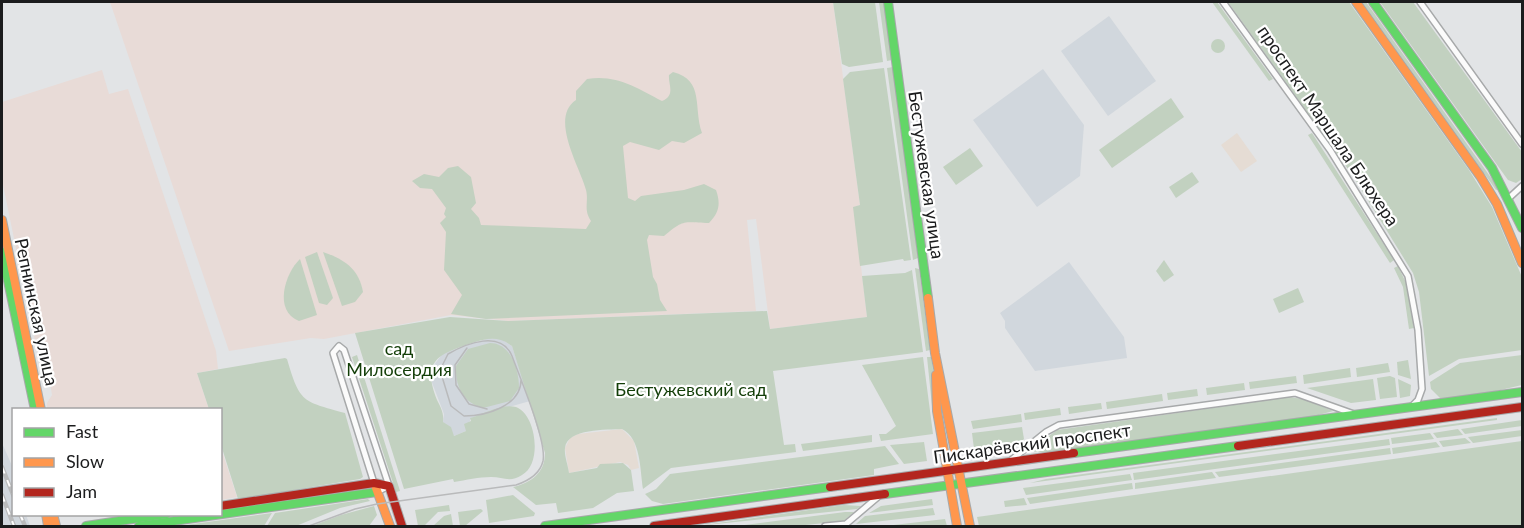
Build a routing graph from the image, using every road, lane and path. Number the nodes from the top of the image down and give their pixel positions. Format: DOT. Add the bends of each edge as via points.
graph roads {
  1 [pos="888,2"];
  2 [pos="1223,2"];
  3 [pos="1356,2"];
  4 [pos="1373,2"];
  5 [pos="1420,2"];
  6 [pos="1522,144"];
  7 [pos="1522,186"];
  8 [pos="1509,198"];
  9 [pos="1497,204"];
  10 [pos="2,220"];
  11 [pos="1522,228"];
  12 [pos="2,252"];
  13 [pos="1522,263"];
  14 [pos="935,353"];
  15 [pos="1522,392"];
  16 [pos="1410,407"];
  17 [pos="1522,407"];
  18 [pos="35,408"];
  19 [pos="41,408"];
  20 [pos="1356,415"];
  21 [pos="1009,462"];
  22 [pos="958,469"];
  23 [pos="946,471"];
  24 [pos="961,485"];
  25 [pos="389,486"];
  26 [pos="949,487"];
  27 [pos="376,488"];
  28 [pos="879,496"];
  29 [pos="222,506"];
  30 [pos="222,513"];
  31 [pos="153,516"];
  32 [pos="201,516"];
  33 [pos="570,525"];
  34 [pos="86,526"];
  35 [pos="139,526"];
  36 [pos="390,526"];
  37 [pos="402,526"];
  38 [pos="545,526"];
  39 [pos="654,526"];
  40 [pos="665,526"];
  41 [pos="825,526"];
  42 [pos="957,526"];
  43 [pos="970,526"];
  1 -- 14 [label="main road, Бестужевская улица"];
  2 -- 16 [label="street, проспект Маршала Блюхера" via="1330,150 1408,276 1418,330 1422,389"];
  3 -- 9 [label="main road" via="1469,158"];
  4 -- 8 [label="main road" via="1480,150"];
  5 -- 6 [label="street"];
  7 -- 8 [label="street"];
  8 -- 9 [label="main road"];
  8 -- 11 [label="main road"];
  9 -- 13 [label="main road"];
  10 -- 19 [label="main road, Репнинская улица"];
  12 -- 18 [label="main road, Репнинская улица"];
  14 -- 22 [label="main road, Бестужевская улица"];
  14 -- 23 [label="main road, Бестужевская улица" via="937,411"];
  15 -- 16 [label="main road, Пискарёвский проспект"];
  16 -- 20 [label="main road, Пискарёвский проспект"];
  17 -- 24 [label="main road, Пискарёвский проспект"];
  20 -- 21 [label="main road, Пискарёвский проспект"];
  20 -- 21 [label="street" via="1295,393 1192,406 1059,425"];
  21 -- 22 [label="main road, Пискарёвский проспект"];
  22 -- 23 [label="main road, Пискарёвский проспект"];
  22 -- 24 [label="main road, Бестужевская улица"];
  23 -- 26 [label="main road, Бестужевская улица"];
  23 -- 33 [label="main road, Пискарёвский проспект"];
  24 -- 26 [label="main road, Пискарёвский проспект"];
  24 -- 43 [label="main road, Бестужевская улица"];
  25 -- 27 [label="main road"];
  25 -- 27 [label="street" via="345,350 339,346 333,353"];
  25 -- 37 [label="main road"];
  26 -- 28 [label="main road, Пискарёвский проспект"];
  26 -- 42 [label="main road, Бестужевская улица"];
  27 -- 29 [label="main road"];
  27 -- 30 [label="main road"];
  27 -- 36 [label="main road"];
  28 -- 40 [label="main road, Пискарёвский проспект"];
  28 -- 41 [label="street" via="846,524"];
  31 -- 34 [label="main road"];
  32 -- 35 [label="main road"];
  33 -- 38 [label="main road, Пискарёвский проспект"];
  39 -- 40 [label="main road, Пискарёвский проспект"];
}
